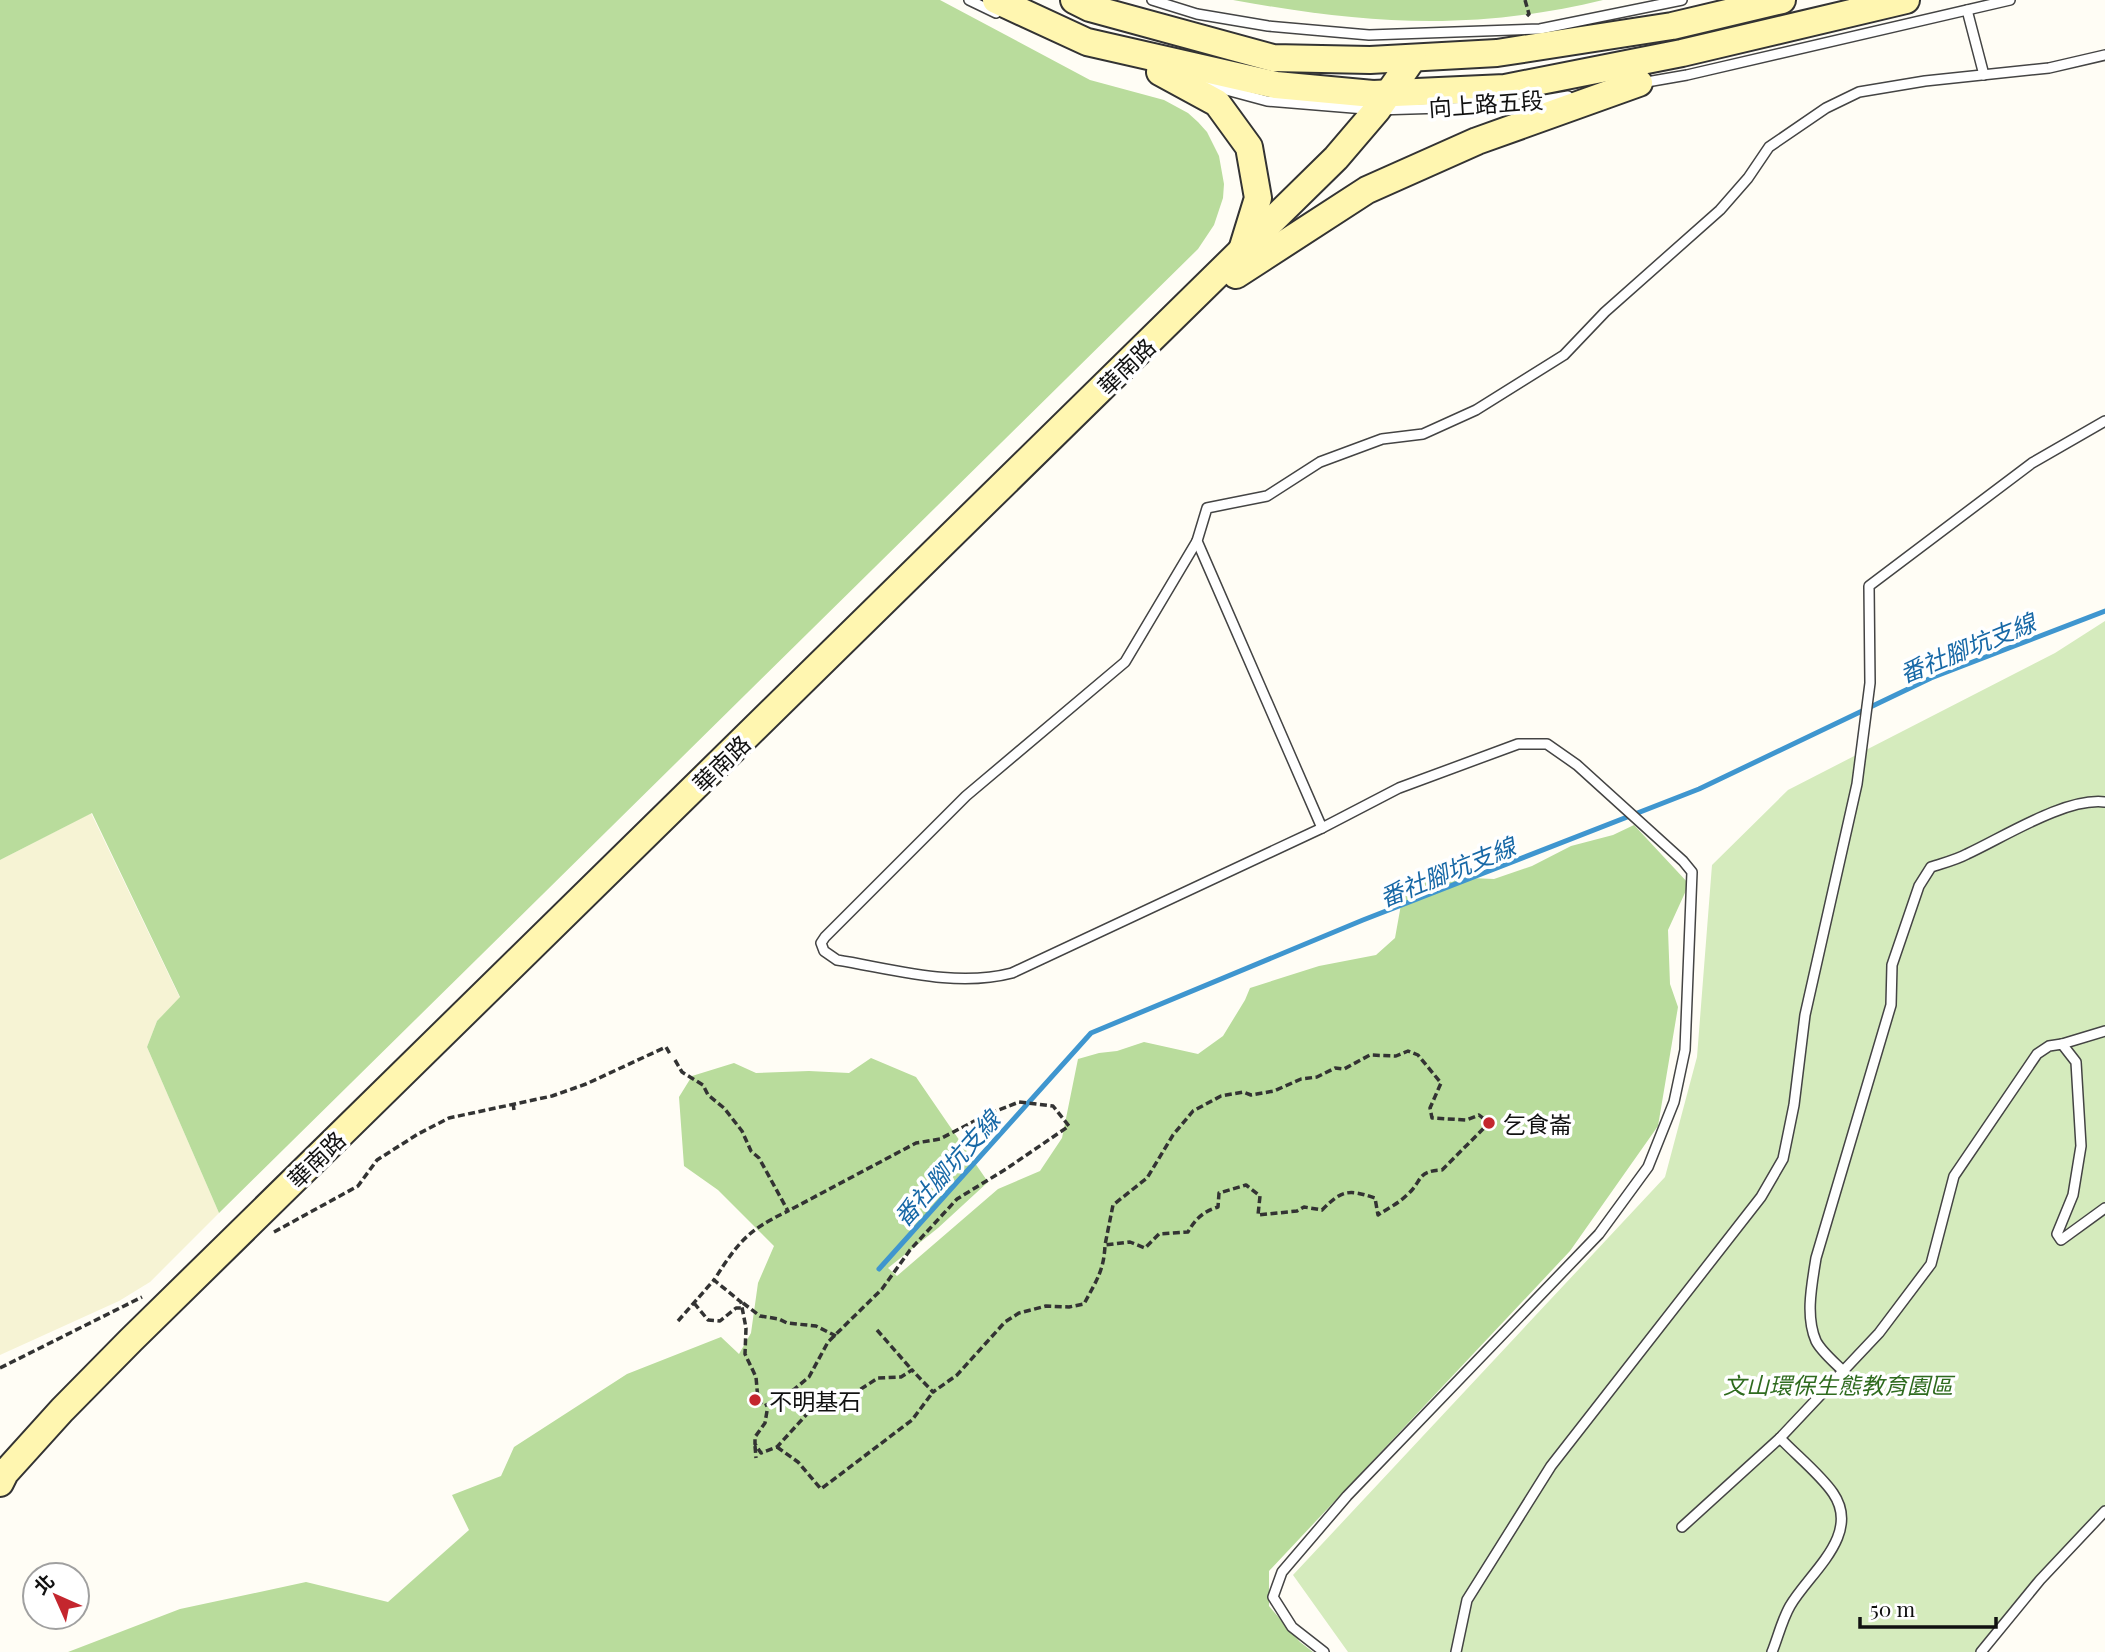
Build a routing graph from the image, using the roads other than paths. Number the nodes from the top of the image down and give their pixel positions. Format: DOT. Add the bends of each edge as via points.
graph roads {
  1 [pos="969,0"];
  2 [pos="1074,0"];
  3 [pos="1152,0"];
  4 [pos="1682,0"];
  5 [pos="1782,0"];
  6 [pos="1906,0"];
  7 [pos="2010,0"];
  8 [pos="1002,10"];
  9 [pos="1967,10"];
  10 [pos="1044,34"];
  11 [pos="1422,45"];
  12 [pos="2105,55"];
  13 [pos="1120,60"];
  14 [pos="1153,70"];
  15 [pos="1984,75"];
  16 [pos="1639,83"];
  17 [pos="1383,101"];
  18 [pos="1242,252"];
  19 [pos="1164,328"];
  20 [pos="2105,421"];
  21 [pos="1197,541"];
  22 [pos="2105,802"];
  23 [pos="1322,828"];
  24 [pos="2105,1031"];
  25 [pos="2062,1044"];
  26 [pos="2105,1208"];
  27 [pos="1842,1370"];
  28 [pos="1780,1438"];
  29 [pos="0,1483"];
  30 [pos="2105,1511"];
  31 [pos="1682,1527"];
  32 [pos="1324,1652"];
  33 [pos="1456,1652"];
  34 [pos="1772,1652"];
  35 [pos="1981,1652"];
  1 -- 8 [label="lane, 向上路五段"];
  2 -- 11 [label="street" via="1273,58 1370,60"];
  3 -- 11 [label="lane" via="1197,14 1268,26"];
  4 -- 11 [label="lane" via="1540,29"];
  5 -- 11 [label="street" via="1672,26 1497,53"];
  6 -- 17 [label="street, 向上路五段" via="1505,88"];
  7 -- 9 [label="lane, 向上路五段"];
  8 -- 17 [label="street, 向上路五段" via="1087,41 1191,66"];
  9 -- 15 [label="lane"];
  9 -- 16 [label="lane, 向上路五段"];
  10 -- 13 [label="lane"];
  11 -- 17 [label="street, 華南路"];
  12 -- 15 [label="lane" via="2049,68"];
  14 -- 17 [label="lane, 向上路五段" via="1267,101"];
  14 -- 18 [label="street" via="1217,103 1249,147 1258,198"];
  15 -- 21 [label="lane" via="1859,92 1826,108 1769,147 1720,210 1605,312 1564,355 1476,410 1423,434 1382,439 1320,462 1268,496 1207,508"];
  16 -- 17 [label="lane, 向上路五段" via="1508,107"];
  16 -- 19 [label="street" via="1477,141 1367,190 1256,261"];
  17 -- 18 [label="street, 華南路" via="1336,158"];
  18 -- 19 [label="street, 華南路"];
  19 -- 29 [label="street, 華南路" via="131,1340"];
  20 -- 33 [label="lane" via="2032,463 1868,586 1870,683 1857,784 1807,1003 1783,1158 1761,1197 1551,1466 1467,1600"];
  21 -- 23 [label="lane"];
  21 -- 23 [label="lane" via="1125,662 966,796 825,937 821,943 824,951 837,960 934,976 992,978 1023,968"];
  22 -- 27 [label="lane" via="2090,800 2056,811 1931,867 1919,886 1892,965 1891,1004 1816,1258 1811,1293 1814,1332 1817,1343"];
  23 -- 32 [label="lane" via="1399,788 1518,744 1547,744 1577,765 1683,861 1692,872 1693,897 1685,1050 1674,1102 1648,1167 1599,1234 1347,1496 1282,1572 1273,1597 1292,1626"];
  24 -- 25 [label="lane"];
  25 -- 26 [label="lane" via="2076,1062 2081,1146 2073,1195 2057,1234 2061,1240"];
  25 -- 27 [label="lane" via="2037,1054 1954,1176 1931,1264 1879,1333"];
  27 -- 28 [label="lane"];
  28 -- 31 [label="lane"];
  28 -- 34 [label="lane" via="1834,1493 1842,1528 1790,1606"];
  30 -- 35 [label="lane"];
}
